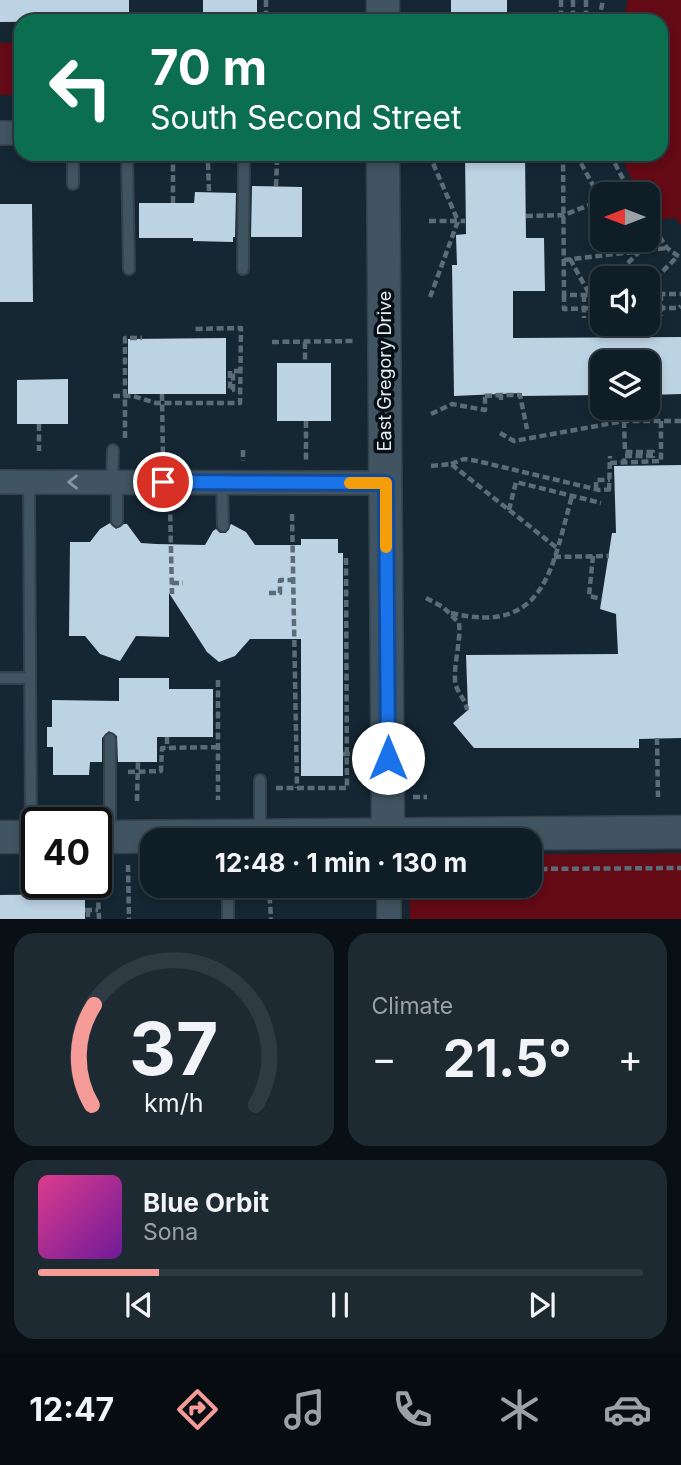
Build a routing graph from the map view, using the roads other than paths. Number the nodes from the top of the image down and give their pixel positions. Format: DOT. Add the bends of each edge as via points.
graph roads {
  1 [pos="73,161"];
  2 [pos="127,161"];
  3 [pos="244,161"];
  4 [pos="383,161"];
  5 [pos="73,184"];
  6 [pos="129,269"];
  7 [pos="243,269"];
  8 [pos="113,450"];
  9 [pos="0,482"];
  10 [pos="29,482"];
  11 [pos="115,482"];
  12 [pos="225,482"];
  13 [pos="386,483"];
  14 [pos="117,521"];
  15 [pos="226,525"];
  16 [pos="0,678"];
  17 [pos="30,678"];
  18 [pos="110,739"];
  19 [pos="260,784"];
  20 [pos="33,807"];
  21 [pos="111,807"];
  22 [pos="260,828"];
  23 [pos="388,828"];
  24 [pos="681,832"];
  25 [pos="542,834"];
  26 [pos="0,837"];
  27 [pos="21,837"];
  28 [pos="112,837"];
  29 [pos="140,837"];
  30 [pos="228,898"];
  31 [pos="389,898"];
  32 [pos="228,919"];
  33 [pos="389,919"];
  1 -- 5 [label="lane"];
  2 -- 6 [label="lane"];
  3 -- 7 [label="lane"];
  4 -- 13 [label="street, East Gregory Drive"];
  8 -- 11 [label="lane"];
  9 -- 10 [label="street"];
  11 -- 10 [label="street, one-way"];
  10 -- 17 [label="lane"];
  11 -- 12 [label="street"];
  11 -- 14 [label="lane"];
  12 -- 13 [label="street"];
  12 -- 15 [label="lane"];
  13 -- 23 [label="street, East Gregory Drive"];
  16 -- 17 [label="lane"];
  17 -- 20 [label="lane"];
  18 -- 21 [label="lane"];
  19 -- 22 [label="lane"];
  24 -- 25 [label="street"];
  26 -- 27 [label="street"];
  28 -- 29 [label="street"];
  30 -- 32 [label="lane"];
  31 -- 33 [label="street"];
}
